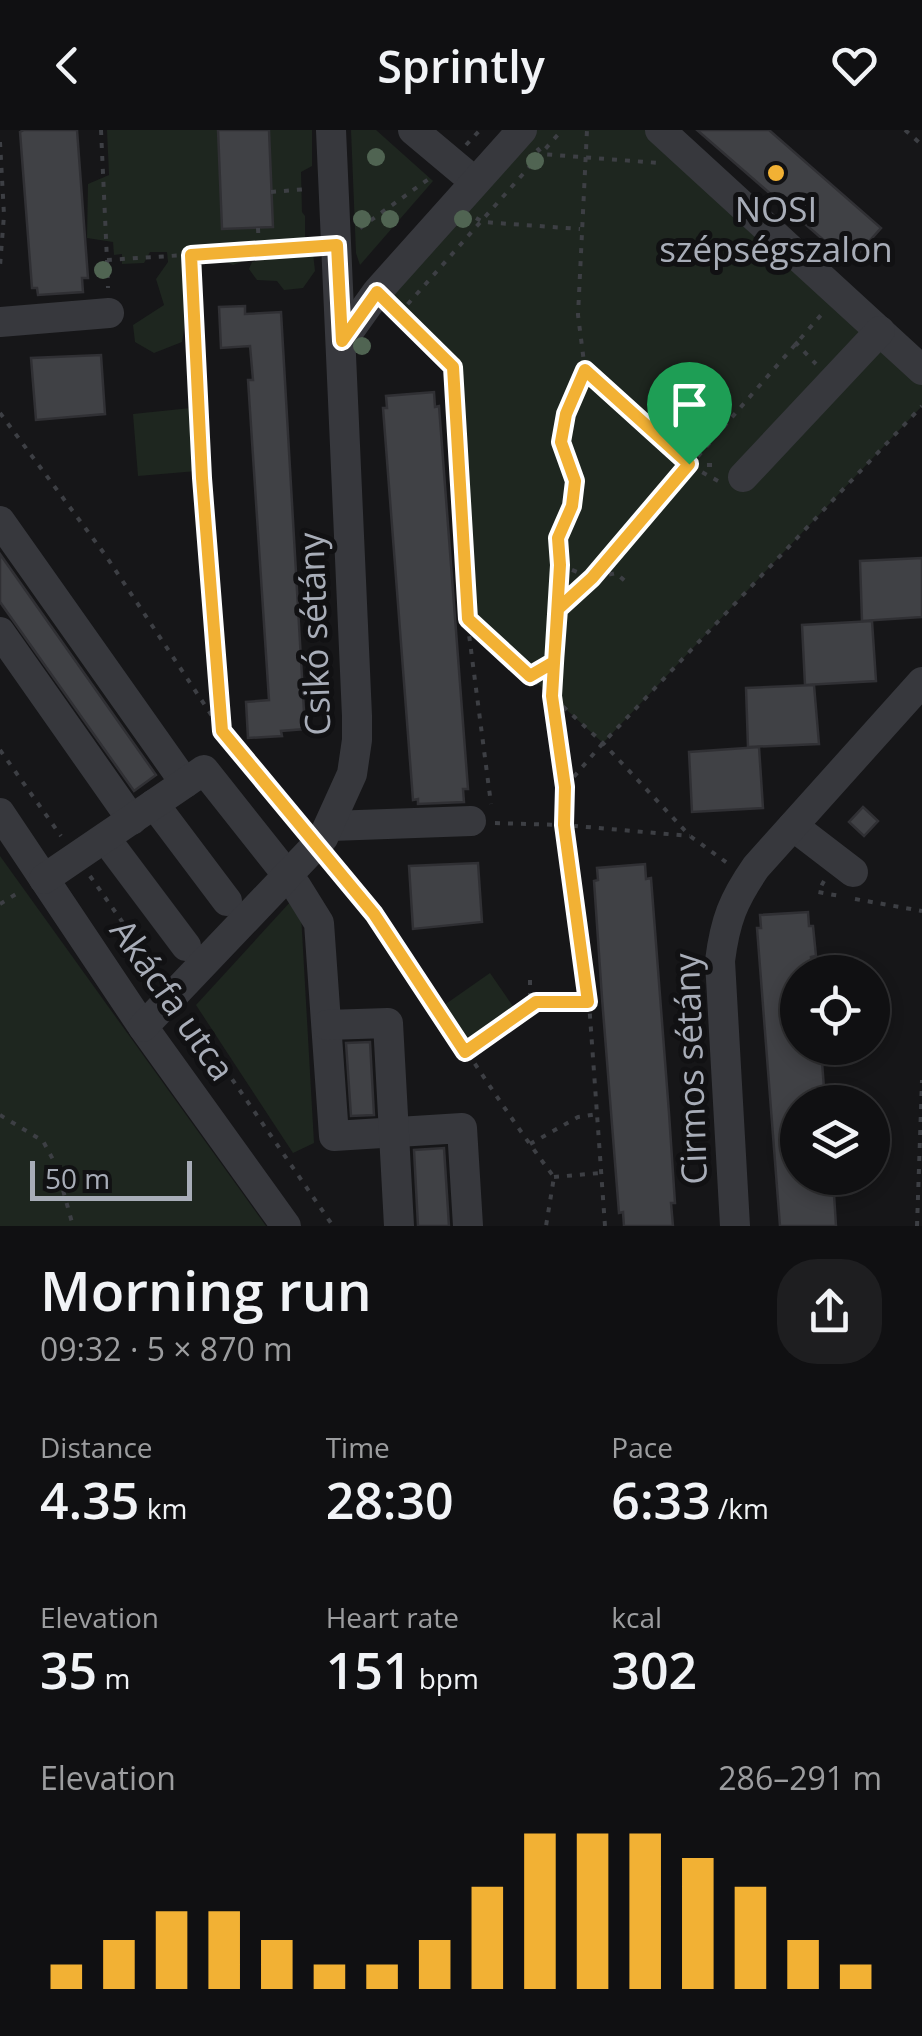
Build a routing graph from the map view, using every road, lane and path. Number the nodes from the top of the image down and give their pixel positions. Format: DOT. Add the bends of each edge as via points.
graph roads {
  1 [pos="101,130"];
  2 [pos="331,130"];
  3 [pos="412,130"];
  4 [pos="522,130"];
  5 [pos="562,130"];
  6 [pos="587,130"];
  7 [pos="660,130"];
  8 [pos="905,130"];
  9 [pos="0,142"];
  10 [pos="922,145"];
  11 [pos="542,154"];
  12 [pos="588,157"];
  13 [pos="452,162"];
  14 [pos="699,166"];
  15 [pos="307,189"];
  16 [pos="271,192"];
  17 [pos="465,193"];
  18 [pos="483,222"];
  19 [pos="258,228"];
  20 [pos="582,229"];
  21 [pos="337,245"];
  22 [pos="259,250"];
  23 [pos="191,255"];
  24 [pos="0,266"];
  25 [pos="377,292"];
  26 [pos="840,294"];
  27 [pos="109,313"];
  28 [pos="399,314"];
  29 [pos="0,322"];
  30 [pos="880,331"];
  31 [pos="342,341"];
  32 [pos="585,370"];
  33 [pos="922,370"];
  34 [pos="922,406"];
  35 [pos="0,412"];
  36 [pos="689,464"];
  37 [pos="731,479"];
  38 [pos="0,521"];
  39 [pos="560,565"];
  40 [pos="592,578"];
  41 [pos="626,582"];
  42 [pos="558,609"];
  43 [pos="468,619"];
  44 [pos="0,632"];
  45 [pos="554,662"];
  46 [pos="530,676"];
  47 [pos="922,682"];
  48 [pos="552,696"];
  49 [pos="222,731"];
  50 [pos="603,743"];
  51 [pos="185,783"];
  52 [pos="565,787"];
  53 [pos="143,812"];
  54 [pos="0,813"];
  55 [pos="481,813"];
  56 [pos="564,825"];
  57 [pos="793,826"];
  58 [pos="323,836"];
  59 [pos="690,836"];
  60 [pos="105,838"];
  61 [pos="852,872"];
  62 [pos="287,877"];
  63 [pos="749,878"];
  64 [pos="44,879"];
  65 [pos="228,901"];
  66 [pos="186,946"];
  67 [pos="530,980"];
  68 [pos="536,1002"];
  69 [pos="588,1002"];
  70 [pos="326,1026"];
  71 [pos="143,1027"];
  72 [pos="465,1052"];
  73 [pos="922,1080"];
  74 [pos="598,1114"];
  75 [pos="0,1115"];
  76 [pos="394,1132"];
  77 [pos="530,1144"];
  78 [pos="602,1173"];
  79 [pos="554,1177"];
  80 [pos="73,1226"];
  81 [pos="286,1226"];
  82 [pos="399,1226"];
  83 [pos="468,1226"];
  84 [pos="546,1226"];
  85 [pos="606,1226"];
  86 [pos="735,1226"];
  87 [pos="917,1226"];
  1 -- 23 [label="path" via="107,260"];
  2 -- 21 [label="street, Csikó sétány"];
  3 -- 13 [label="street"];
  4 -- 17 [label="street"];
  5 -- 11 [label="path"];
  6 -- 12 [label="path"];
  7 -- 14 [label="street"];
  8 -- 10 [label="path"];
  9 -- 24 [label="path"];
  11 -- 12 [label="path"];
  11 -- 18 [label="path"];
  12 -- 14 [label="path"];
  12 -- 20 [label="path"];
  13 -- 17 [label="street"];
  13 -- 21 [label="path"];
  14 -- 26 [label="street"];
  15 -- 16 [label="path"];
  17 -- 18 [label="path"];
  17 -- 25 [label="street"];
  18 -- 20 [label="path"];
  18 -- 28 [label="path"];
  19 -- 22 [label="path"];
  20 -- 32 [label="path" via="578,315"];
  21 -- 22 [label="path"];
  21 -- 31 [label="street, Csikó sétány"];
  22 -- 23 [label="path"];
  23 -- 49 [label="path"];
  25 -- 28 [label="path"];
  25 -- 31 [label="street"];
  26 -- 30 [label="street"];
  26 -- 36 [label="path"];
  27 -- 29 [label="street"];
  28 -- 43 [label="path" via="453,367"];
  30 -- 33 [label="street"];
  30 -- 37 [label="street"];
  31 -- 58 [label="street, Csikó sétány" via="358,740 352,774"];
  32 -- 36 [label="path"];
  32 -- 39 [label="path" via="561,442 575,481 558,538"];
  34 -- 50 [label="path"];
  35 -- 49 [label="path"];
  36 -- 37 [label="path"];
  36 -- 40 [label="path"];
  38 -- 51 [label="street"];
  39 -- 40 [label="path"];
  39 -- 42 [label="path"];
  40 -- 41 [label="path" via="616,573"];
  40 -- 42 [label="path"];
  42 -- 45 [label="path"];
  43 -- 46 [label="path"];
  43 -- 55 [label="path"];
  44 -- 53 [label="street"];
  45 -- 46 [label="path"];
  45 -- 48 [label="path"];
  46 -- 48 [label="path"];
  47 -- 57 [label="street, Cirmos sétány" via="906,711"];
  48 -- 50 [label="path"];
  48 -- 52 [label="path"];
  49 -- 58 [label="path"];
  50 -- 52 [label="path"];
  50 -- 59 [label="path"];
  51 -- 53 [label="street"];
  51 -- 62 [label="street" via="204,770"];
  52 -- 56 [label="path"];
  53 -- 60 [label="street"];
  53 -- 65 [label="street"];
  54 -- 64 [label="street, Akácfa utca"];
  55 -- 56 [label="path"];
  55 -- 58 [label="street"];
  56 -- 59 [label="path"];
  56 -- 69 [label="path"];
  57 -- 61 [label="street"];
  57 -- 63 [label="street, Cirmos sétány"];
  58 -- 62 [label="street, Csikó sétány"];
  58 -- 72 [label="path"];
  59 -- 63 [label="path"];
  60 -- 64 [label="street"];
  60 -- 66 [label="street"];
  62 -- 70 [label="street" via="320,923"];
  62 -- 71 [label="street, Csikó sétány"];
  63 -- 86 [label="street, Cirmos sétány" via="724,928 720,961"];
  64 -- 71 [label="street, Akácfa utca"];
  67 -- 68 [label="path"];
  68 -- 69 [label="path"];
  68 -- 72 [label="path"];
  69 -- 74 [label="path"];
  70 -- 76 [label="street" via="334,1136"];
  70 -- 76 [label="street" via="388,1022"];
  71 -- 81 [label="street, Akácfa utca"];
  72 -- 77 [label="path"];
  73 -- 87 [label="path"];
  74 -- 77 [label="path" via="578,1117"];
  74 -- 78 [label="path"];
  75 -- 80 [label="path" via="43,1141"];
  76 -- 82 [label="street"];
  76 -- 83 [label="street" via="462,1128"];
  77 -- 79 [label="path"];
  78 -- 79 [label="path"];
  78 -- 85 [label="path"];
  79 -- 84 [label="path"];
}
